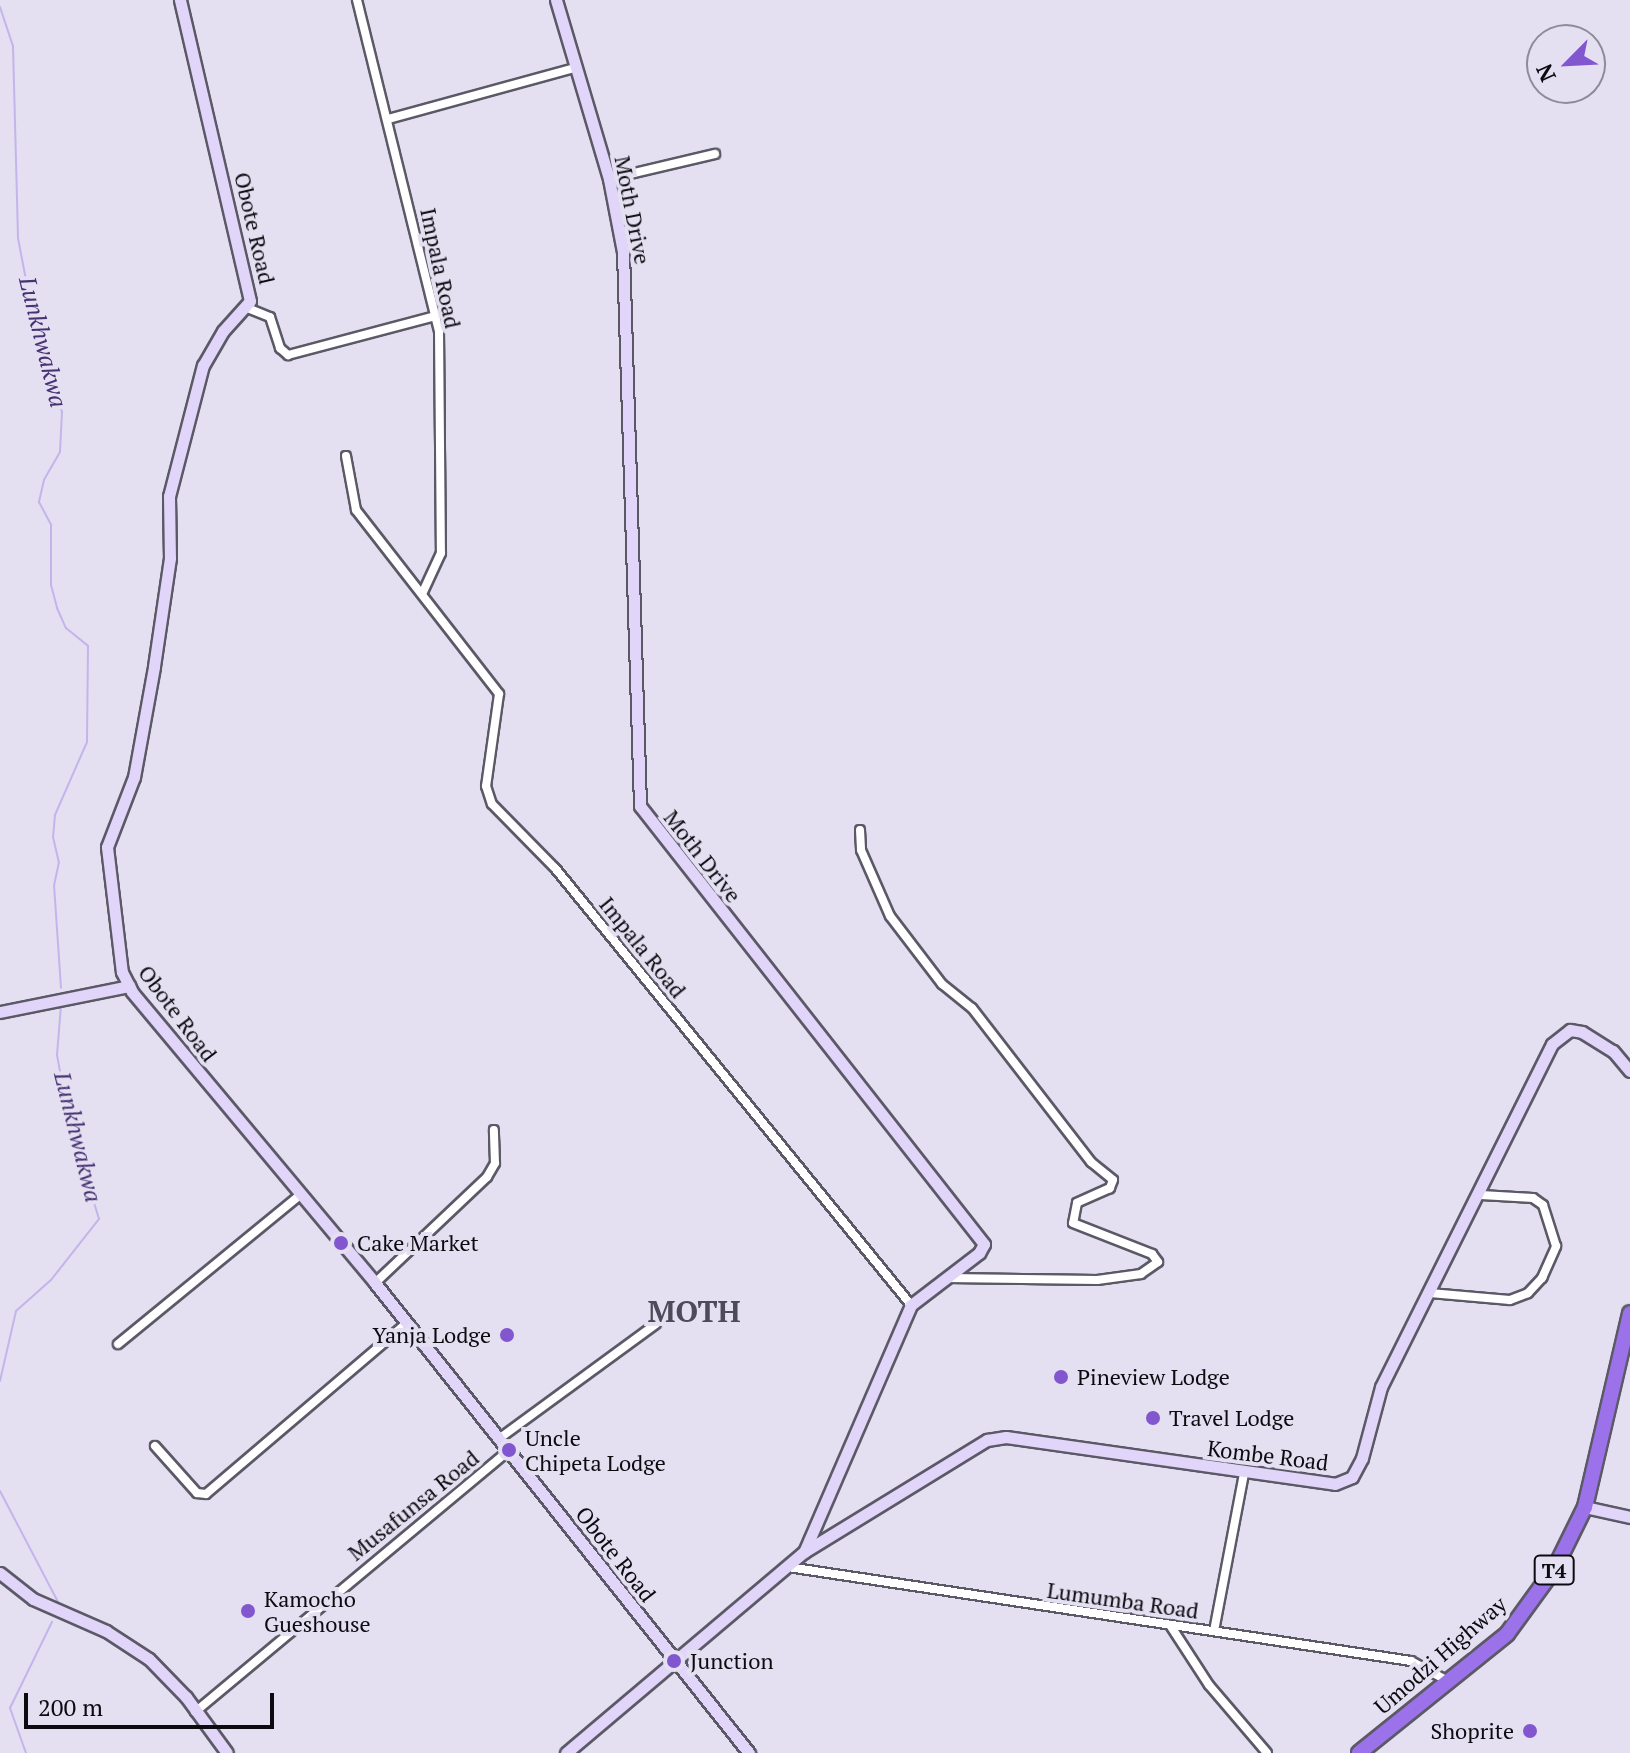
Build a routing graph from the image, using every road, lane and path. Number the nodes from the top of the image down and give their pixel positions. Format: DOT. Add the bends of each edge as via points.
graph roads {
  1 [pos="180,0"];
  2 [pos="357,0"];
  3 [pos="556,0"];
  4 [pos="575,68"];
  5 [pos="388,119"];
  6 [pos="715,154"];
  7 [pos="609,179"];
  8 [pos="245,307"];
  9 [pos="436,316"];
  10 [pos="346,456"];
  11 [pos="423,592"];
  12 [pos="860,830"];
  13 [pos="129,986"];
  14 [pos="0,1012"];
  15 [pos="1630,1071"];
  16 [pos="494,1130"];
  17 [pos="301,1194"];
  18 [pos="1481,1195"];
  19 [pos="943,1278"];
  20 [pos="375,1283"];
  21 [pos="1430,1293"];
  22 [pos="911,1305"];
  23 [pos="1630,1313"];
  24 [pos="407,1323"];
  25 [pos="656,1324"];
  26 [pos="118,1344"];
  27 [pos="500,1438"];
  28 [pos="155,1446"];
  29 [pos="509,1450"];
  30 [pos="1244,1473"];
  31 [pos="1585,1507"];
  32 [pos="1630,1517"];
  33 [pos="804,1552"];
  34 [pos="788,1567"];
  35 [pos="0,1573"];
  36 [pos="1170,1625"];
  37 [pos="1214,1631"];
  38 [pos="674,1661"];
  39 [pos="1448,1681"];
  40 [pos="195,1712"];
  41 [pos="227,1753"];
  42 [pos="566,1753"];
  43 [pos="749,1753"];
  44 [pos="1267,1753"];
  45 [pos="1359,1753"];
  1 -- 8 [label="street, Obote Road" via="251,290"];
  2 -- 5 [label="street, Impala Road"];
  3 -- 4 [label="street, Moth Drive"];
  4 -- 5 [label="street"];
  4 -- 7 [label="street, Moth Drive"];
  5 -- 9 [label="street, Impala Road"];
  6 -- 7 [label="street"];
  7 -- 19 [label="street, Moth Drive" via="629,312 640,806 839,1064 979,1232 983,1249"];
  8 -- 9 [label="street" via="270,317 280,348 288,355"];
  8 -- 13 [label="street, Obote Road" via="203,365 178,448 169,496 170,558 154,667 131,790 112,823 107,847 117,953"];
  9 -- 11 [label="street, Impala Road" via="441,553"];
  10 -- 11 [label="street, Impala Road" via="356,510"];
  11 -- 22 [label="street, Impala Road" via="499,694 486,786 492,804 555,868"];
  12 -- 19 [label="street" via="861,850 890,916 942,984 972,1008 1091,1162 1113,1180 1110,1188 1077,1203 1073,1223 1152,1254 1158,1262 1141,1274 1097,1280"];
  13 -- 14 [label="street"];
  13 -- 17 [label="street, Obote Road"];
  15 -- 18 [label="street, Kombe Road" via="1582,1032 1560,1035"];
  16 -- 20 [label="street" via="495,1163 487,1177"];
  17 -- 20 [label="street, Obote Road"];
  17 -- 26 [label="street"];
  18 -- 21 [label="street, Kombe Road"];
  18 -- 21 [label="street" via="1533,1198 1543,1205 1556,1246 1542,1278 1528,1293 1510,1300"];
  19 -- 22 [label="street, Moth Drive"];
  20 -- 24 [label="street, Obote Road"];
  21 -- 30 [label="street, Kombe Road" via="1381,1387 1352,1477 1335,1484"];
  22 -- 33 [label="street, Moth Drive"];
  23 -- 31 [label="highway, Umodzi Highway / T4"];
  24 -- 27 [label="street, Obote Road"];
  24 -- 28 [label="street" via="206,1494 197,1493"];
  25 -- 27 [label="street"];
  27 -- 29 [label="street, Obote Road"];
  29 -- 38 [label="street, Obote Road"];
  29 -- 40 [label="street, Musafunsa Road"];
  30 -- 33 [label="street, Kombe Road" via="997,1437"];
  30 -- 37 [label="street"];
  31 -- 32 [label="street"];
  31 -- 39 [label="highway, Umodzi Highway / T4" via="1533,1603 1507,1634"];
  33 -- 34 [label="street, Kombe Road"];
  34 -- 36 [label="street, Lumumba Road"];
  34 -- 38 [label="street, Kombe Road"];
  35 -- 40 [label="street" via="33,1599 106,1631 149,1659"];
  36 -- 37 [label="street, Lumumba Road"];
  36 -- 44 [label="street" via="1209,1685"];
  37 -- 39 [label="street, Lumumba Road" via="1411,1661"];
  38 -- 42 [label="street, Kombe Road"];
  38 -- 43 [label="street, Obote Road"];
  39 -- 45 [label="highway, Umodzi Highway / T4"];
  40 -- 41 [label="street"];
}
